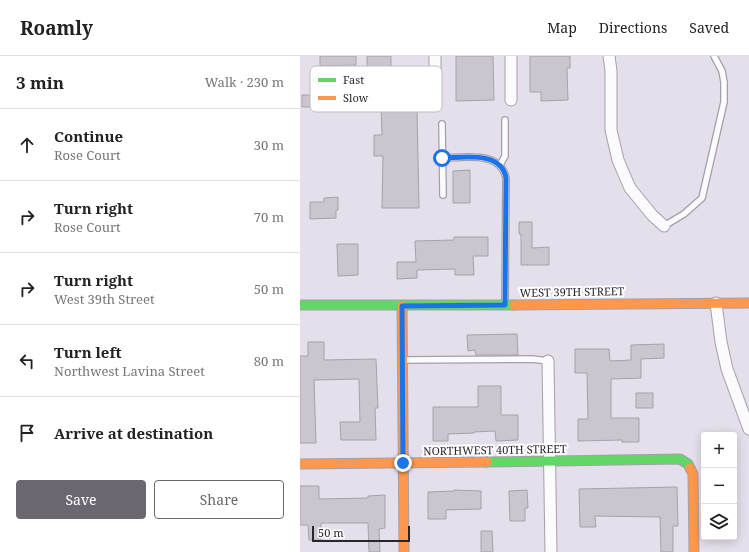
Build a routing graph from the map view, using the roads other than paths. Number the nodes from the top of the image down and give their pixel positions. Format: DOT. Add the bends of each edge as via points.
graph roads {
  1 [pos="510,56"];
  2 [pos="609,56"];
  3 [pos="714,56"];
  4 [pos="511,100"];
  5 [pos="505,120"];
  6 [pos="442,124"];
  7 [pos="442,158"];
  8 [pos="500,165"];
  9 [pos="443,195"];
  10 [pos="664,226"];
  11 [pos="716,303"];
  12 [pos="749,303"];
  13 [pos="300,305"];
  14 [pos="505,305"];
  15 [pos="402,306"];
  16 [pos="402,360"];
  17 [pos="548,360"];
  18 [pos="749,428"];
  19 [pos="549,461"];
  20 [pos="403,463"];
  21 [pos="300,464"];
  22 [pos="404,552"];
  23 [pos="551,552"];
  24 [pos="694,552"];
  1 -- 4 [label="street"];
  2 -- 10 [label="street" via="611,130 618,160 630,188"];
  3 -- 10 [label="lane" via="724,82 724,102 702,198 684,214"];
  5 -- 8 [label="lane" via="505,156"];
  6 -- 7 [label="lane"];
  7 -- 8 [label="lane" via="484,158"];
  7 -- 9 [label="lane"];
  8 -- 14 [label="lane" via="506,178"];
  11 -- 12 [label="street, WEST 39TH STREET"];
  11 -- 14 [label="street, WEST 39TH STREET"];
  11 -- 18 [label="street" via="725,363"];
  13 -- 15 [label="street, WEST 39TH STREET"];
  14 -- 15 [label="street, WEST 39TH STREET"];
  15 -- 16 [label="street"];
  16 -- 17 [label="lane"];
  16 -- 20 [label="street"];
  17 -- 19 [label="street"];
  19 -- 20 [label="street, NORTHWEST 40TH STREET"];
  19 -- 23 [label="street"];
  19 -- 24 [label="street, NORTHWEST 40TH STREET" via="680,459 688,464 694,481"];
  20 -- 21 [label="street, NORTHWEST 40TH STREET"];
  20 -- 22 [label="street"];
}
